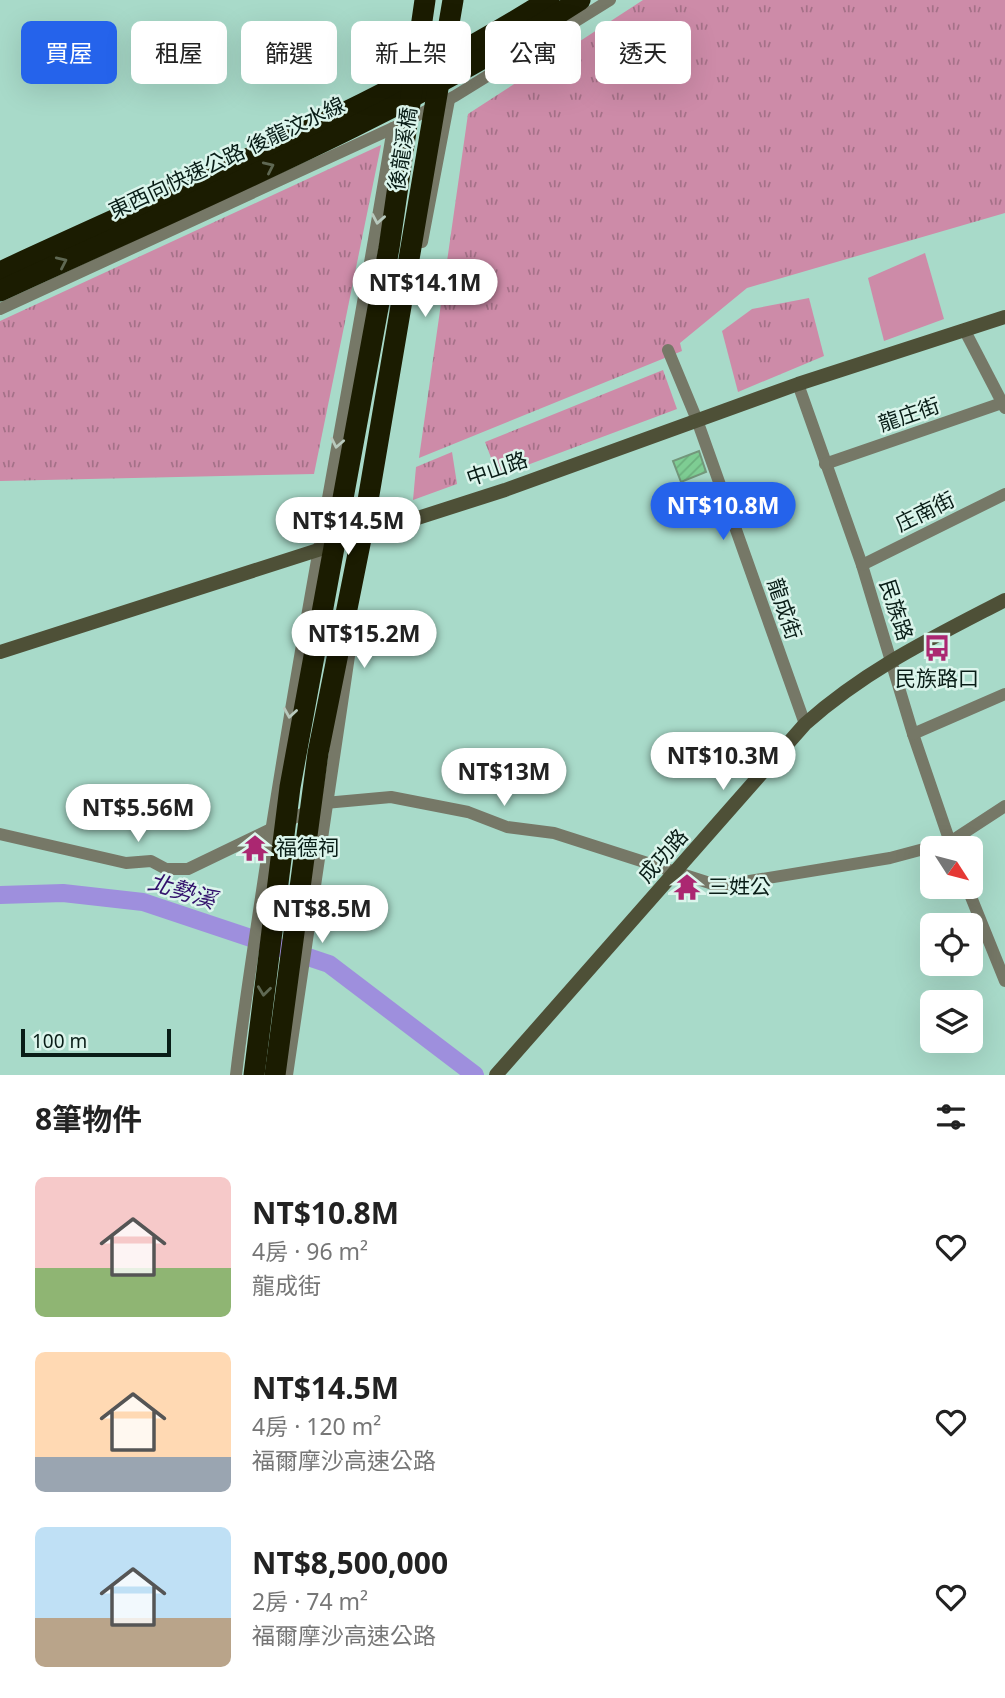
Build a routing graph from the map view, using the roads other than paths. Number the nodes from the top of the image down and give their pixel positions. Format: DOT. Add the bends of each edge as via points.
graph roads {
  1 [pos="425,0"];
  2 [pos="453,0"];
  3 [pos="550,0"];
  4 [pos="580,0"];
  5 [pos="610,0"];
  6 [pos="449,100"];
  7 [pos="393,128"];
  8 [pos="0,272"];
  9 [pos="0,291"];
  10 [pos="0,309"];
  11 [pos="1005,317"];
  12 [pos="965,331"];
  13 [pos="668,350"];
  14 [pos="799,384"];
  15 [pos="1004,404"];
  16 [pos="697,419"];
  17 [pos="825,464"];
  18 [pos="1005,494"];
  19 [pos="369,532"];
  20 [pos="317,549"];
  21 [pos="862,565"];
  22 [pos="1005,600"];
  23 [pos="0,652"];
  24 [pos="892,659"];
  25 [pos="1005,694"];
  26 [pos="804,724"];
  27 [pos="913,734"];
  28 [pos="325,806"];
  29 [pos="1005,806"];
  30 [pos="271,833"];
  31 [pos="0,834"];
  32 [pos="948,836"];
  33 [pos="964,836"];
  34 [pos="920,852"];
  35 [pos="676,874"];
  36 [pos="972,900"];
  37 [pos="1005,981"];
  38 [pos="500,1070"];
  39 [pos="242,1072"];
  40 [pos="275,1075"];
  41 [pos="287,1075"];
  1 -- 39 [label="highway, 後龍溪橋, one-way, bridge" via="389,248"];
  2 -- 40 [label="highway, 後龍溪橋, bridge" via="364,524 318,753"];
  3 -- 8 [label="highway, 東西向快速公路 後龍汶水線" via="373,99"];
  9 -- 4 [label="highway, 東西向快速公路 後龍汶水線, one-way" via="403,102 474,66"];
  5 -- 6 [label="street"];
  6 -- 7 [label="street"];
  6 -- 19 [label="street"];
  7 -- 10 [label="street"];
  7 -- 20 [label="street, one-way"];
  11 -- 12 [label="main road, 中山路"];
  12 -- 14 [label="main road, 中山路"];
  12 -- 15 [label="street"];
  13 -- 16 [label="street, 龍成街"];
  14 -- 16 [label="main road, 中山路"];
  14 -- 17 [label="street, 民族路"];
  15 -- 17 [label="street, 龍庄街"];
  16 -- 19 [label="main road, 中山路" via="505,490"];
  16 -- 26 [label="street, 龍成街"];
  17 -- 21 [label="street, 民族路"];
  18 -- 21 [label="street, 庄南街"];
  19 -- 20 [label="main road, 中山路"];
  19 -- 28 [label="street"];
  20 -- 23 [label="main road, 中山路"];
  20 -- 30 [label="street, one-way"];
  21 -- 24 [label="street, 民族路"];
  22 -- 24 [label="main road, 成功路"];
  24 -- 26 [label="main road, 成功路" via="844,690"];
  24 -- 27 [label="street, 民族路"];
  25 -- 27 [label="street"];
  26 -- 35 [label="main road, 成功路"];
  27 -- 32 [label="street, 民族路"];
  28 -- 30 [label="street"];
  28 -- 35 [label="street" via="391,797 468,812 507,827 554,833"];
  28 -- 41 [label="street"];
  29 -- 33 [label="street"];
  30 -- 31 [label="street" via="188,869 166,869 151,860 126,863"];
  30 -- 39 [label="street"];
  34 -- 35 [label="street" via="719,886"];
  35 -- 38 [label="main road, 成功路"];
  36 -- 37 [label="street"];
}
